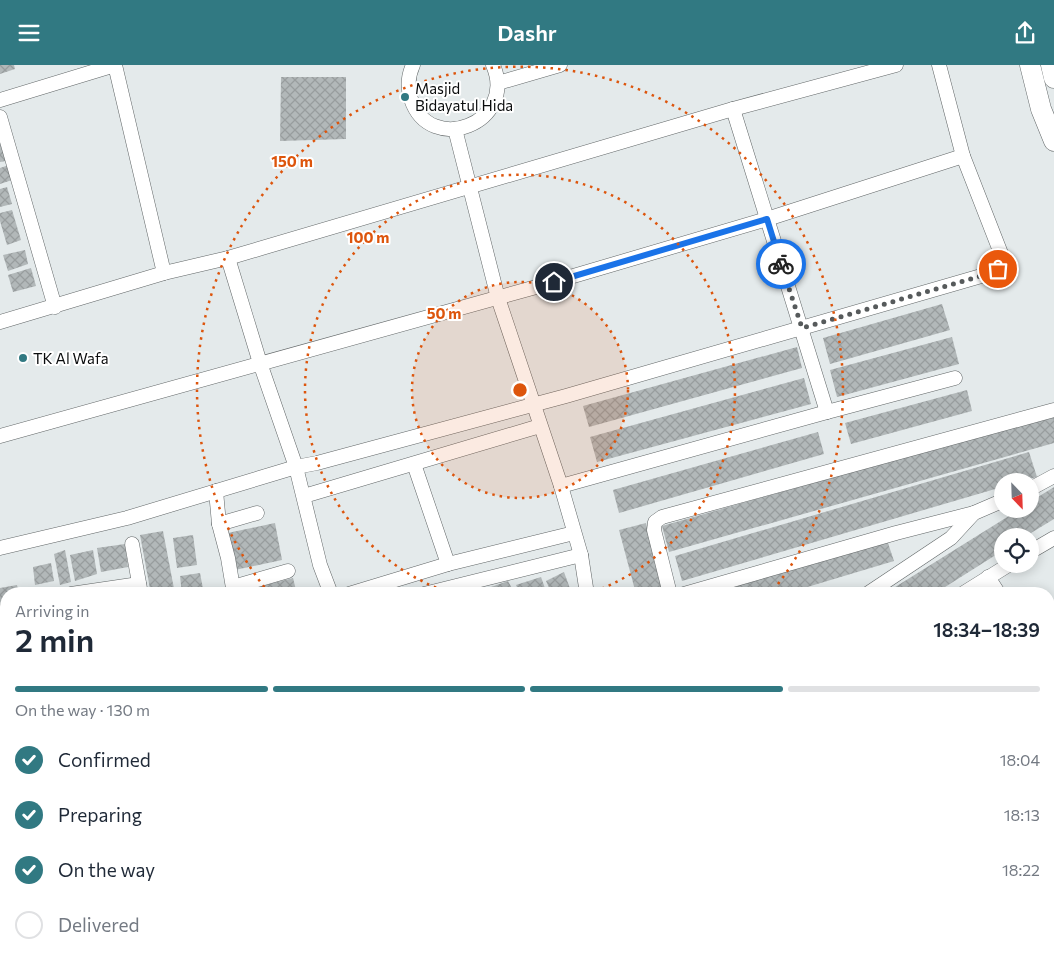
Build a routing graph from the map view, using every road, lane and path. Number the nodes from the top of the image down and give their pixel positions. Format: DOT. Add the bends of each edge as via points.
graph roads {
  1 [pos="115,65"];
  2 [pos="413,65"];
  3 [pos="493,65"];
  4 [pos="560,65"];
  5 [pos="896,65"];
  6 [pos="939,65"];
  7 [pos="1030,65"];
  8 [pos="1051,65"];
  9 [pos="1054,78"];
  10 [pos="498,83"];
  11 [pos="0,99"];
  12 [pos="733,109"];
  13 [pos="0,117"];
  14 [pos="455,129"];
  15 [pos="1054,141"];
  16 [pos="963,156"];
  17 [pos="470,187"];
  18 [pos="767,219"];
  19 [pos="228,258"];
  20 [pos="164,273"];
  21 [pos="498,298"];
  22 [pos="55,307"];
  23 [pos="0,322"];
  24 [pos="802,328"];
  25 [pos="260,363"];
  26 [pos="955,378"];
  27 [pos="534,404"];
  28 [pos="1054,409"];
  29 [pos="827,412"];
  30 [pos="540,426"];
  31 [pos="0,436"];
  32 [pos="414,464"];
  33 [pos="296,467"];
  34 [pos="1054,476"];
  35 [pos="1039,484"];
  36 [pos="561,486"];
  37 [pos="216,491"];
  38 [pos="304,496"];
  39 [pos="994,504"];
  40 [pos="257,513"];
  41 [pos="974,513"];
  42 [pos="219,524"];
  43 [pos="574,533"];
  44 [pos="1054,538"];
  45 [pos="132,544"];
  46 [pos="1039,547"];
  47 [pos="0,548"];
  48 [pos="581,555"];
  49 [pos="448,564"];
  50 [pos="288,571"];
  51 [pos="995,573"];
  52 [pos="988,577"];
  53 [pos="140,587"];
  54 [pos="233,587"];
  55 [pos="242,587"];
  56 [pos="328,587"];
  57 [pos="372,587"];
  58 [pos="452,587"];
  59 [pos="586,587"];
  60 [pos="668,587"];
  61 [pos="708,587"];
  62 [pos="877,587"];
  63 [pos="973,587"];
  64 [pos="994,587"];
  1 -- 11 [label="street"];
  1 -- 20 [label="street"];
  2 -- 14 [label="street" via="408,93 413,105 430,123"];
  3 -- 10 [label="street"];
  4 -- 10 [label="street"];
  5 -- 12 [label="street"];
  6 -- 16 [label="street"];
  7 -- 15 [label="main road" via="1041,109"];
  8 -- 9 [label="main road"];
  10 -- 14 [label="street" via="496,97 481,119 469,127"];
  12 -- 17 [label="street"];
  12 -- 18 [label="street"];
  13 -- 22 [label="street"];
  14 -- 17 [label="street"];
  16 -- 18 [label="street"];
  16 -- 24 [label="street" via="1002,256 1002,265 995,272"];
  17 -- 19 [label="street"];
  17 -- 21 [label="street"];
  18 -- 21 [label="street"];
  18 -- 24 [label="street"];
  19 -- 20 [label="street"];
  19 -- 25 [label="street"];
  20 -- 22 [label="street"];
  21 -- 25 [label="street"];
  21 -- 27 [label="street"];
  22 -- 23 [label="street"];
  24 -- 27 [label="street"];
  24 -- 29 [label="street"];
  25 -- 31 [label="street"];
  25 -- 33 [label="street"];
  26 -- 29 [label="street"];
  27 -- 30 [label="street"];
  27 -- 33 [label="street"];
  28 -- 60 [label="street" via="662,517 655,522 654,530"];
  29 -- 36 [label="street"];
  30 -- 32 [label="street"];
  30 -- 36 [label="street"];
  32 -- 38 [label="street"];
  32 -- 49 [label="street"];
  33 -- 37 [label="street"];
  33 -- 38 [label="street"];
  34 -- 35 [label="street"];
  36 -- 43 [label="street"];
  37 -- 42 [label="street"];
  37 -- 47 [label="street" via="127,518"];
  38 -- 56 [label="street"];
  39 -- 41 [label="street"];
  40 -- 42 [label="street"];
  41 -- 61 [label="street"];
  41 -- 62 [label="street" via="950,538"];
  42 -- 54 [label="street"];
  43 -- 48 [label="street"];
  43 -- 49 [label="street"];
  44 -- 46 [label="street"];
  45 -- 53 [label="street"];
  48 -- 58 [label="street"];
  48 -- 59 [label="street"];
  49 -- 57 [label="street"];
  50 -- 55 [label="street"];
  51 -- 52 [label="street"];
  52 -- 63 [label="street"];
  52 -- 64 [label="street"];
}
